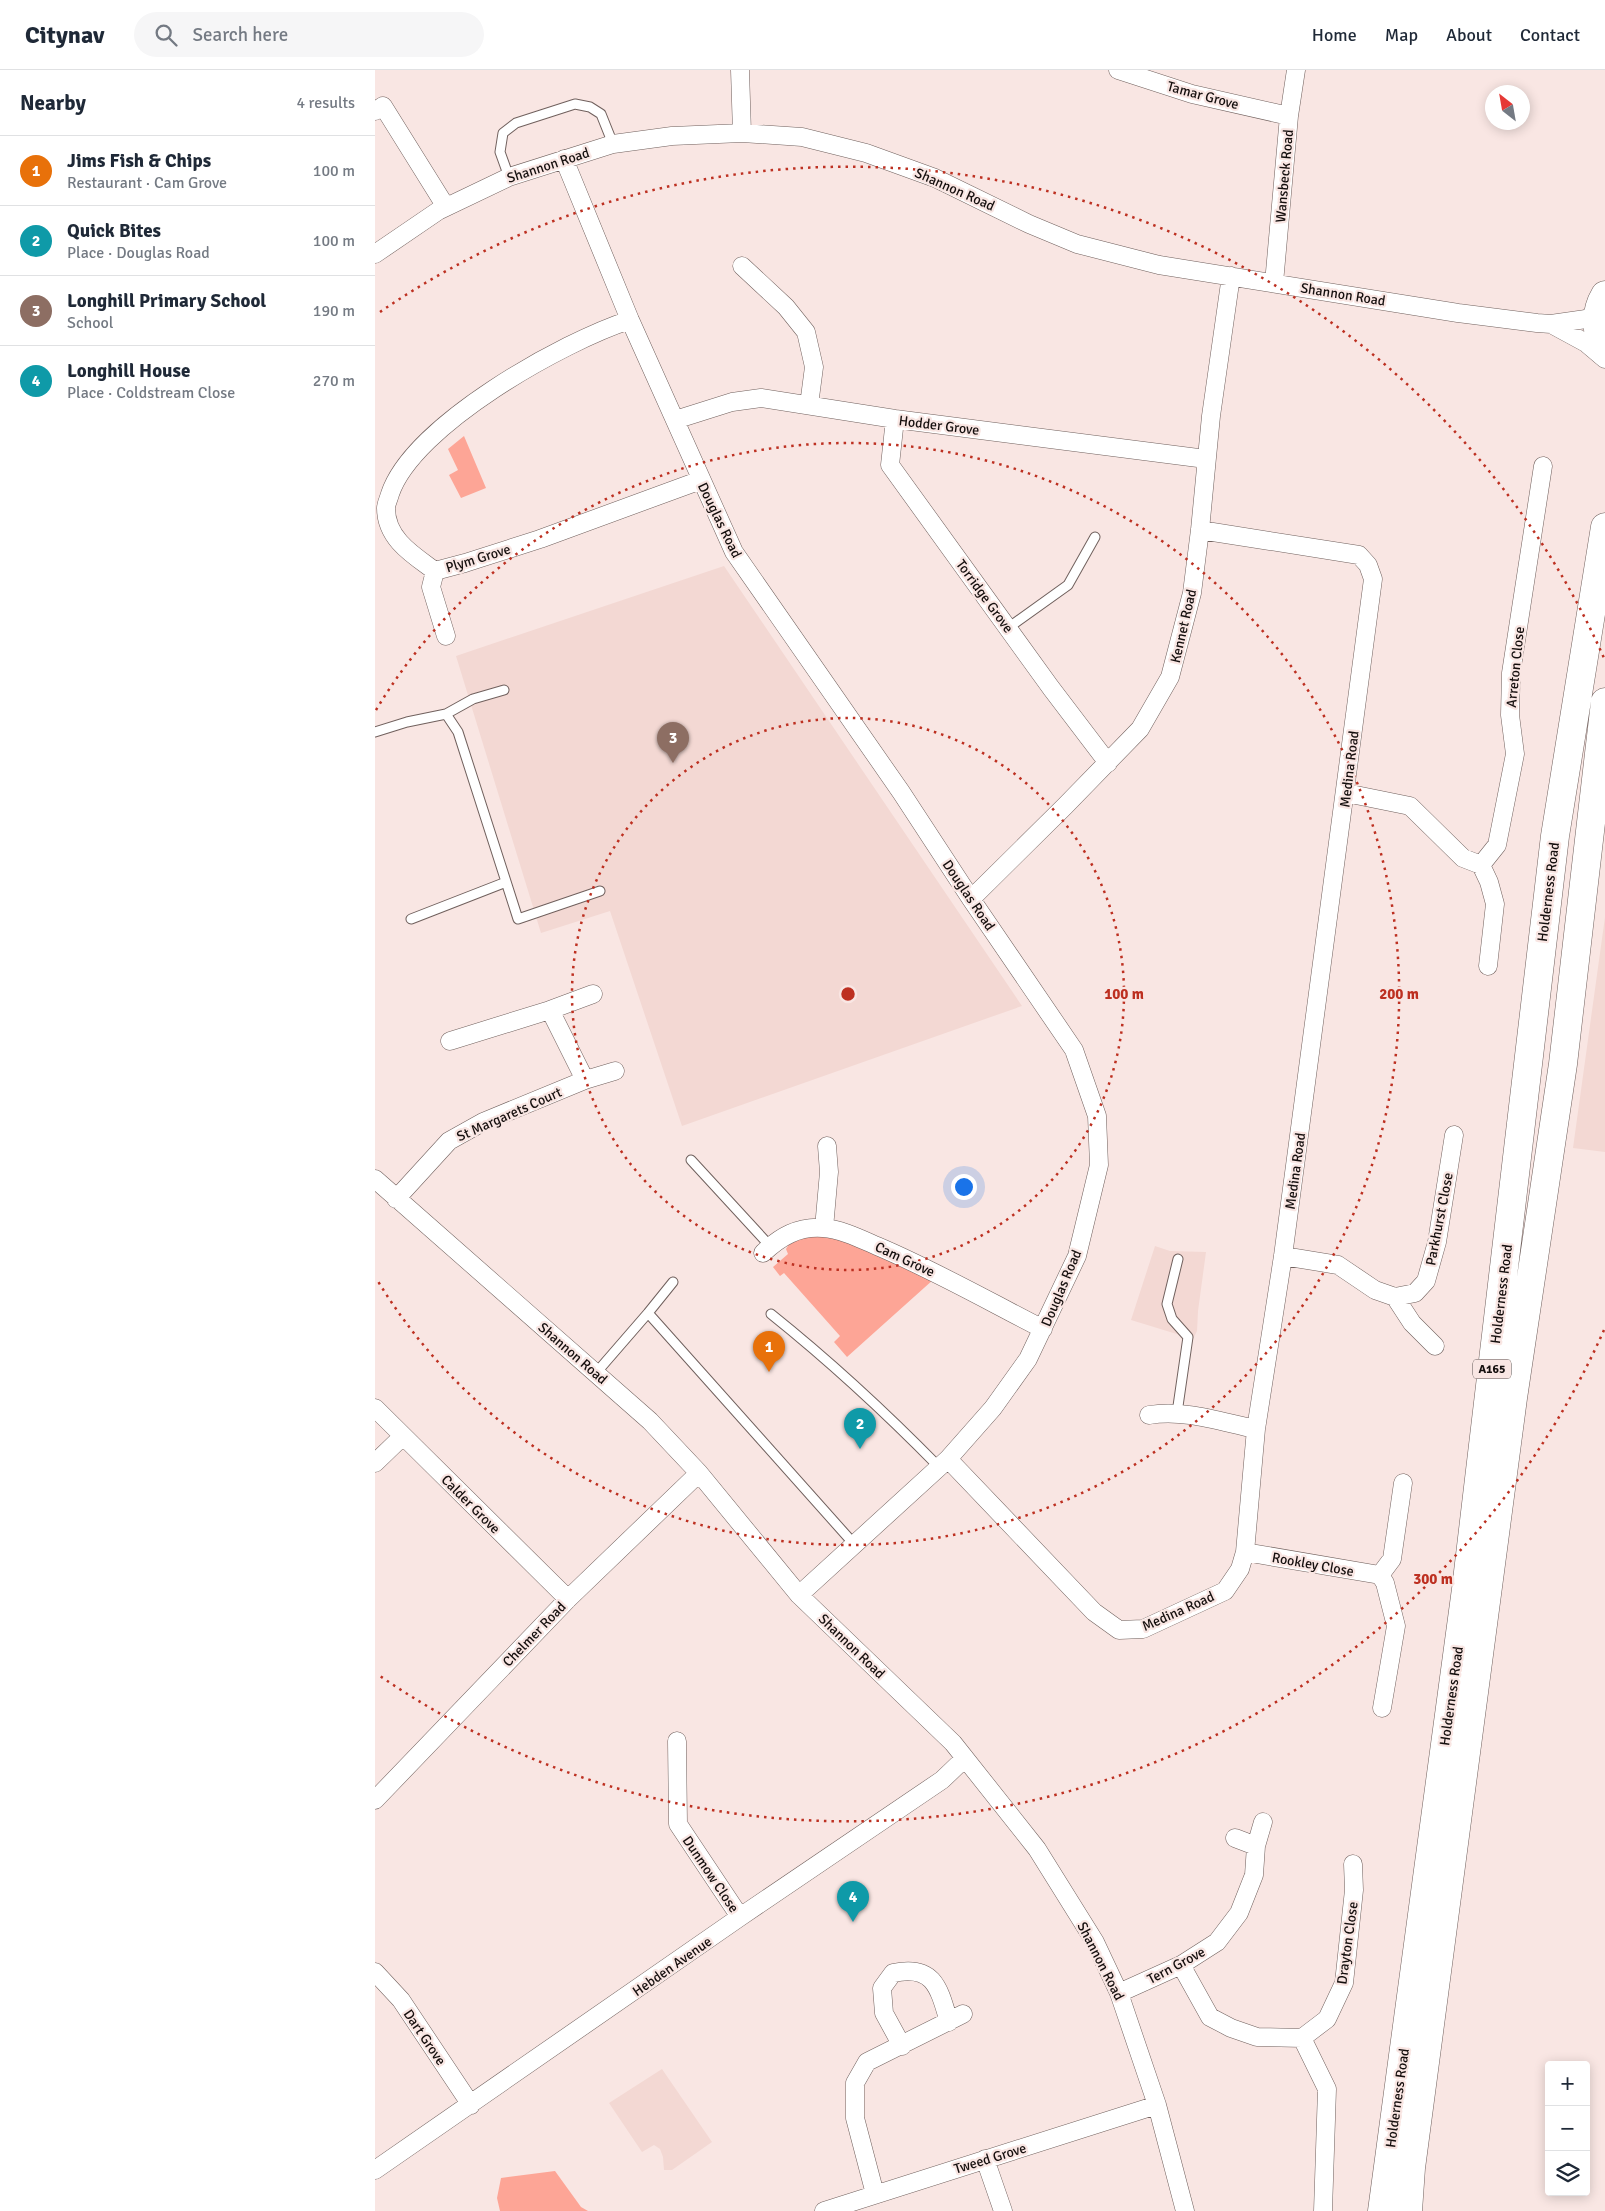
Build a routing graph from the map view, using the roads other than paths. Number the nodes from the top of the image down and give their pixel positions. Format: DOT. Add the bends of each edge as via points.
graph roads {
  1 [pos="741,70"];
  2 [pos="1118,70"];
  3 [pos="1296,70"];
  4 [pos="375,111"];
  5 [pos="1289,116"];
  6 [pos="743,132"];
  7 [pos="613,144"];
  8 [pos="565,159"];
  9 [pos="509,177"];
  10 [pos="446,207"];
  11 [pos="375,254"];
  12 [pos="742,266"];
  13 [pos="1231,276"];
  14 [pos="1274,282"];
  15 [pos="1604,297"];
  16 [pos="630,320"];
  17 [pos="1551,324"];
  18 [pos="1605,352"];
  19 [pos="1605,359"];
  20 [pos="809,405"];
  21 [pos="895,419"];
  22 [pos="675,420"];
  23 [pos="1206,459"];
  24 [pos="1543,466"];
  25 [pos="701,480"];
  26 [pos="1605,527"];
  27 [pos="1200,530"];
  28 [pos="1095,537"];
  29 [pos="435,571"];
  30 [pos="1008,628"];
  31 [pos="446,636"];
  32 [pos="504,690"];
  33 [pos="1605,702"];
  34 [pos="446,714"];
  35 [pos="375,732"];
  36 [pos="1108,763"];
  37 [pos="1346,793"];
  38 [pos="1481,865"];
  39 [pos="506,882"];
  40 [pos="600,890"];
  41 [pos="971,900"];
  42 [pos="411,919"];
  43 [pos="1488,966"];
  44 [pos="593,994"];
  45 [pos="550,1010"];
  46 [pos="450,1041"];
  47 [pos="615,1071"];
  48 [pos="585,1080"];
  49 [pos="1458,1145"];
  50 [pos="827,1146"];
  51 [pos="691,1160"];
  52 [pos="375,1178"];
  53 [pos="396,1198"];
  54 [pos="824,1228"];
  55 [pos="766,1250"];
  56 [pos="1283,1256"];
  57 [pos="1178,1259"];
  58 [pos="673,1282"];
  59 [pos="1395,1297"];
  60 [pos="649,1313"];
  61 [pos="771,1314"];
  62 [pos="1043,1329"];
  63 [pos="1435,1346"];
  64 [pos="595,1373"];
  65 [pos="375,1408"];
  66 [pos="1177,1413"];
  67 [pos="1149,1415"];
  68 [pos="1256,1429"];
  69 [pos="403,1436"];
  70 [pos="375,1463"];
  71 [pos="944,1463"];
  72 [pos="699,1472"];
  73 [pos="1403,1483"];
  74 [pos="854,1544"];
  75 [pos="1245,1552"];
  76 [pos="1380,1575"];
  77 [pos="799,1595"];
  78 [pos="568,1599"];
  79 [pos="1382,1708"];
  80 [pos="677,1742"];
  81 [pos="965,1758"];
  82 [pos="375,1800"];
  83 [pos="1447,1809"];
  84 [pos="1263,1822"];
  85 [pos="1235,1838"];
  86 [pos="1256,1846"];
  87 [pos="1353,1864"];
  88 [pos="1440,1865"];
  89 [pos="740,1917"];
  90 [pos="1181,1965"];
  91 [pos="375,1972"];
  92 [pos="1119,1993"];
  93 [pos="1302,2038"];
  94 [pos="902,2046"];
  95 [pos="471,2105"];
  96 [pos="1157,2105"];
  97 [pos="985,2159"];
  98 [pos="375,2170"];
  99 [pos="875,2194"];
  100 [pos="824,2211"];
  101 [pos="1003,2211"];
  102 [pos="1185,2211"];
  103 [pos="1323,2211"];
  104 [pos="1382,2211"];
  105 [pos="1408,2211"];
  1 -- 6 [label="street"];
  2 -- 5 [label="street, Tamar Grove" via="1192,94"];
  3 -- 5 [label="street, Wansbeck Road"];
  4 -- 10 [label="street" via="383,106"];
  5 -- 14 [label="street, Wansbeck Road"];
  6 -- 7 [label="street, Shannon Road"];
  6 -- 13 [label="street, Shannon Road" via="802,137 866,153 935,178 1077,244 1159,265"];
  7 -- 8 [label="street, Shannon Road"];
  7 -- 9 [label="lane" via="601,114 590,107 575,104 516,123 503,133 500,152"];
  8 -- 9 [label="street, Shannon Road"];
  8 -- 16 [label="street, Douglas Road"];
  9 -- 10 [label="street, Shannon Road"];
  10 -- 11 [label="street, Shannon Road"];
  12 -- 20 [label="street" via="786,307 806,332 814,367"];
  13 -- 14 [label="street, Shannon Road"];
  13 -- 23 [label="street, Kennet Road"];
  14 -- 17 [label="street, Shannon Road" via="1458,313"];
  15 -- 17 [label="street, Shannon Road" via="1593,315 1586,319"];
  15 -- 18 [label="highway" via="1597,317 1598,334"];
  16 -- 22 [label="street, Douglas Road"];
  16 -- 29 [label="street, Plym Grove" via="551,354 506,381 444,426 410,458 393,484 386,507 389,526 402,548"];
  17 -- 19 [label="street, Shannon Road" via="1586,343"];
  20 -- 21 [label="street, Hodder Grove"];
  20 -- 22 [label="street, Hodder Grove" via="761,398 732,402"];
  21 -- 23 [label="street, Hodder Grove"];
  21 -- 30 [label="street, Torridge Grove" via="890,466"];
  22 -- 25 [label="street, Douglas Road"];
  23 -- 27 [label="street, Kennet Road"];
  24 -- 38 [label="street, Arreton Close" via="1546,493 1511,674 1510,715 1515,754 1497,845"];
  25 -- 29 [label="street, Plym Grove" via="540,539"];
  25 -- 41 [label="street, Douglas Road" via="733,552 901,792"];
  26 -- 83 [label="highway, Holderness Road / A165" via="1555,836 1466,1589"];
  27 -- 36 [label="street, Kennet Road" via="1192,593 1170,677 1140,729"];
  27 -- 37 [label="street, Medina Road" via="1351,553 1359,555 1368,565 1373,579"];
  28 -- 30 [label="lane" via="1068,585"];
  29 -- 31 [label="street" via="431,588"];
  30 -- 36 [label="street, Torridge Grove"];
  32 -- 34 [label="lane" via="473,699"];
  33 -- 83 [label="highway, Holderness Road / A165" via="1563,1064"];
  34 -- 35 [label="lane"];
  34 -- 39 [label="lane" via="457,732"];
  36 -- 41 [label="street, Kennet Road"];
  37 -- 38 [label="street" via="1410,806 1463,858"];
  37 -- 56 [label="street, Medina Road"];
  38 -- 43 [label="street" via="1495,904"];
  39 -- 40 [label="lane" via="517,919"];
  39 -- 42 [label="lane"];
  41 -- 62 [label="street, Douglas Road" via="1074,1050 1097,1116 1099,1165 1077,1256"];
  44 -- 45 [label="street"];
  45 -- 46 [label="street"];
  45 -- 48 [label="street"];
  47 -- 48 [label="street, St Margarets Court"];
  48 -- 53 [label="street, St Margarets Court" via="483,1122 449,1141"];
  49 -- 59 [label="street, Parkhurst Close" via="1426,1282 1415,1293"];
  50 -- 54 [label="street" via="829,1172"];
  51 -- 55 [label="lane"];
  52 -- 53 [label="street, Shannon Road"];
  53 -- 64 [label="street, Shannon Road"];
  54 -- 55 [label="street, Cam Grove" via="795,1230"];
  54 -- 62 [label="street, Cam Grove" via="861,1239 913,1261"];
  56 -- 59 [label="street" via="1338,1265 1375,1290"];
  56 -- 68 [label="street, Medina Road"];
  57 -- 66 [label="lane" via="1167,1304 1172,1319 1189,1336"];
  58 -- 60 [label="lane"];
  59 -- 63 [label="street" via="1412,1323"];
  60 -- 64 [label="lane"];
  60 -- 74 [label="lane"];
  61 -- 71 [label="lane"];
  62 -- 71 [label="street, Douglas Road" via="1028,1359 993,1408"];
  64 -- 72 [label="street, Shannon Road" via="650,1421"];
  65 -- 69 [label="street, Calder Grove"];
  66 -- 67 [label="street"];
  66 -- 68 [label="street"];
  68 -- 75 [label="street, Medina Road"];
  69 -- 70 [label="street"];
  69 -- 78 [label="street, Calder Grove"];
  71 -- 74 [label="street, Douglas Road"];
  71 -- 75 [label="street, Medina Road" via="1094,1612 1119,1630 1143,1629 1225,1591 1240,1569"];
  72 -- 77 [label="street, Shannon Road"];
  72 -- 78 [label="street, Chelmer Road"];
  73 -- 76 [label="street" via="1392,1559"];
  74 -- 77 [label="street, Douglas Road"];
  75 -- 76 [label="street, Rookley Close"];
  76 -- 79 [label="street" via="1396,1626"];
  77 -- 81 [label="street, Shannon Road"];
  78 -- 82 [label="street, Chelmer Road"];
  80 -- 89 [label="street, Dunmow Close" via="678,1824"];
  81 -- 89 [label="street, Hebden Avenue" via="941,1780"];
  81 -- 92 [label="street, Shannon Road" via="1037,1849 1095,1942"];
  83 -- 88 [label="highway, Holderness Road / A165"];
  84 -- 86 [label="street, Tern Grove"];
  85 -- 86 [label="street"];
  86 -- 90 [label="street, Tern Grove" via="1254,1876 1239,1913 1217,1942"];
  87 -- 93 [label="street, Drayton Close" via="1354,1890 1343,1983 1327,2020"];
  88 -- 104 [label="highway, Holderness Road / A165"];
  88 -- 105 [label="highway, Holderness Road / A165"];
  89 -- 95 [label="street, Hebden Avenue"];
  90 -- 92 [label="street, Tern Grove"];
  90 -- 93 [label="street" via="1210,2017 1257,2037"];
  91 -- 95 [label="street, Dart Grove" via="401,2000"];
  92 -- 96 [label="street, Shannon Road"];
  93 -- 103 [label="street" via="1327,2088"];
  94 -- 94 [label="street" via="956,2018 931,1978 910,1969 893,1973 883,1988 884,2013"];
  94 -- 99 [label="street" via="867,2062 855,2084 855,2118"];
  95 -- 98 [label="street, Hebden Avenue"];
  96 -- 97 [label="street, Tweed Grove"];
  96 -- 102 [label="street, Shannon Road"];
  97 -- 99 [label="street, Tweed Grove"];
  97 -- 101 [label="street"];
  99 -- 100 [label="street, Tweed Grove"];
}
